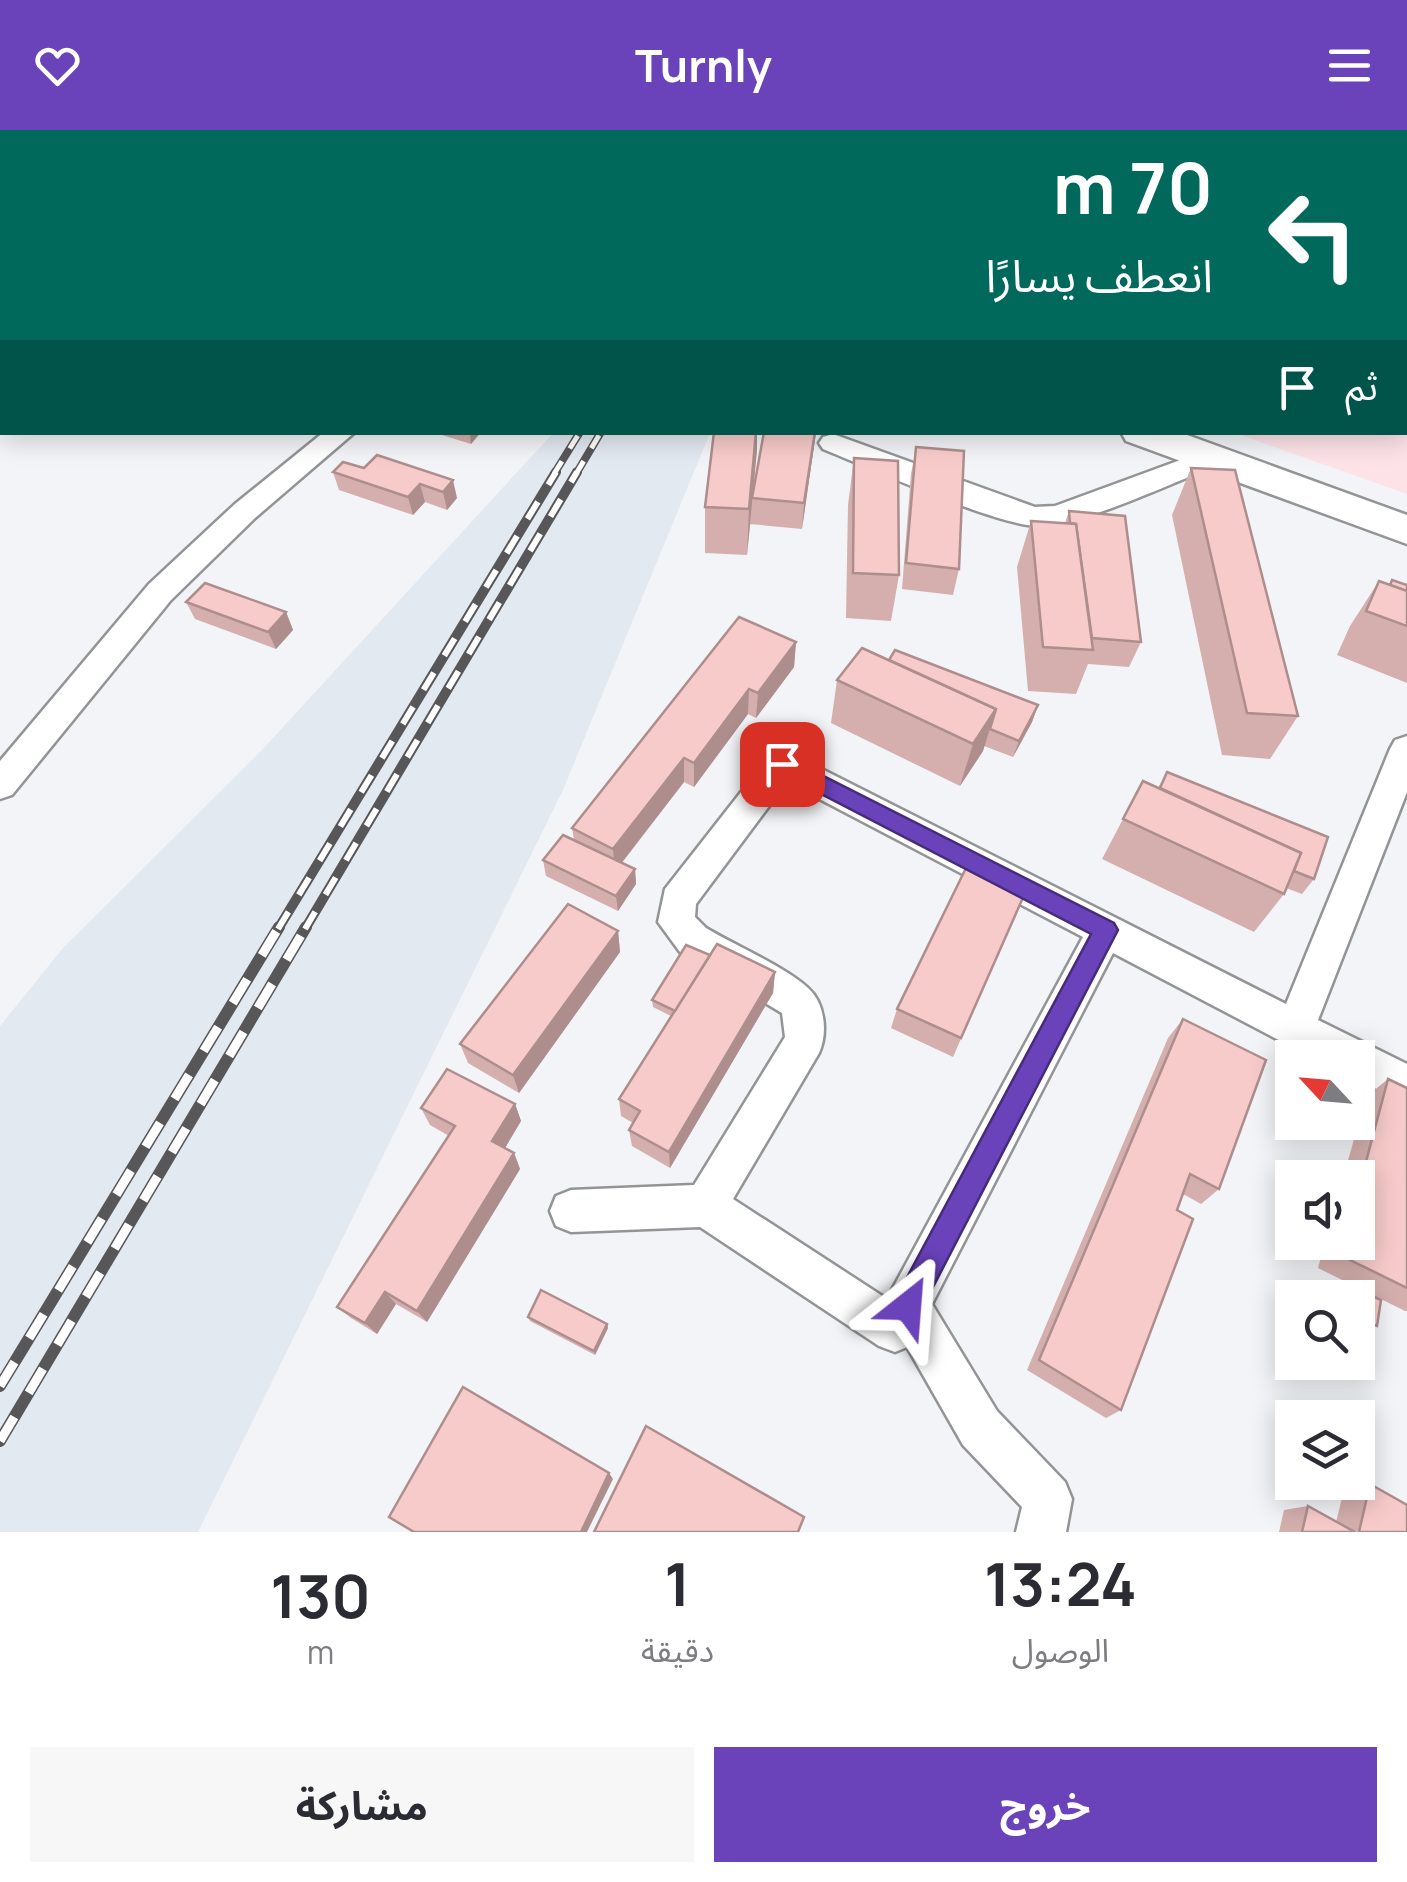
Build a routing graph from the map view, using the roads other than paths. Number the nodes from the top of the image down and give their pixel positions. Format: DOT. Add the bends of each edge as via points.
graph roads {
  1 [pos="338,435"];
  2 [pos="1149,435"];
  3 [pos="833,442"];
  4 [pos="1213,457"];
  5 [pos="1407,530"];
  6 [pos="1407,749"];
  7 [pos="0,785"];
  8 [pos="1106,930"];
  9 [pos="1296,1028"];
  10 [pos="1320,1040"];
  11 [pos="1375,1068"];
  12 [pos="1407,1085"];
  13 [pos="705,1206"];
  14 [pos="570,1211"];
  15 [pos="908,1306"];
  16 [pos="1041,1532"];
  1 -- 7 [label="street" via="160,592"];
  2 -- 4 [label="main road"];
  3 -- 4 [label="street" via="1036,517 1058,515"];
  4 -- 5 [label="main road"];
  6 -- 9 [label="street"];
  8 -- 9 [label="street"];
  8 -- 13 [label="street" via="782,764 678,900 676,922 693,940 796,1001 804,1017 805,1040"];
  8 -- 15 [label="street"];
  9 -- 10 [label="street"];
  11 -- 12 [label="street"];
  13 -- 14 [label="street"];
  13 -- 15 [label="street" via="894,1330"];
  15 -- 16 [label="street" via="980,1428 1048,1498"];
}
